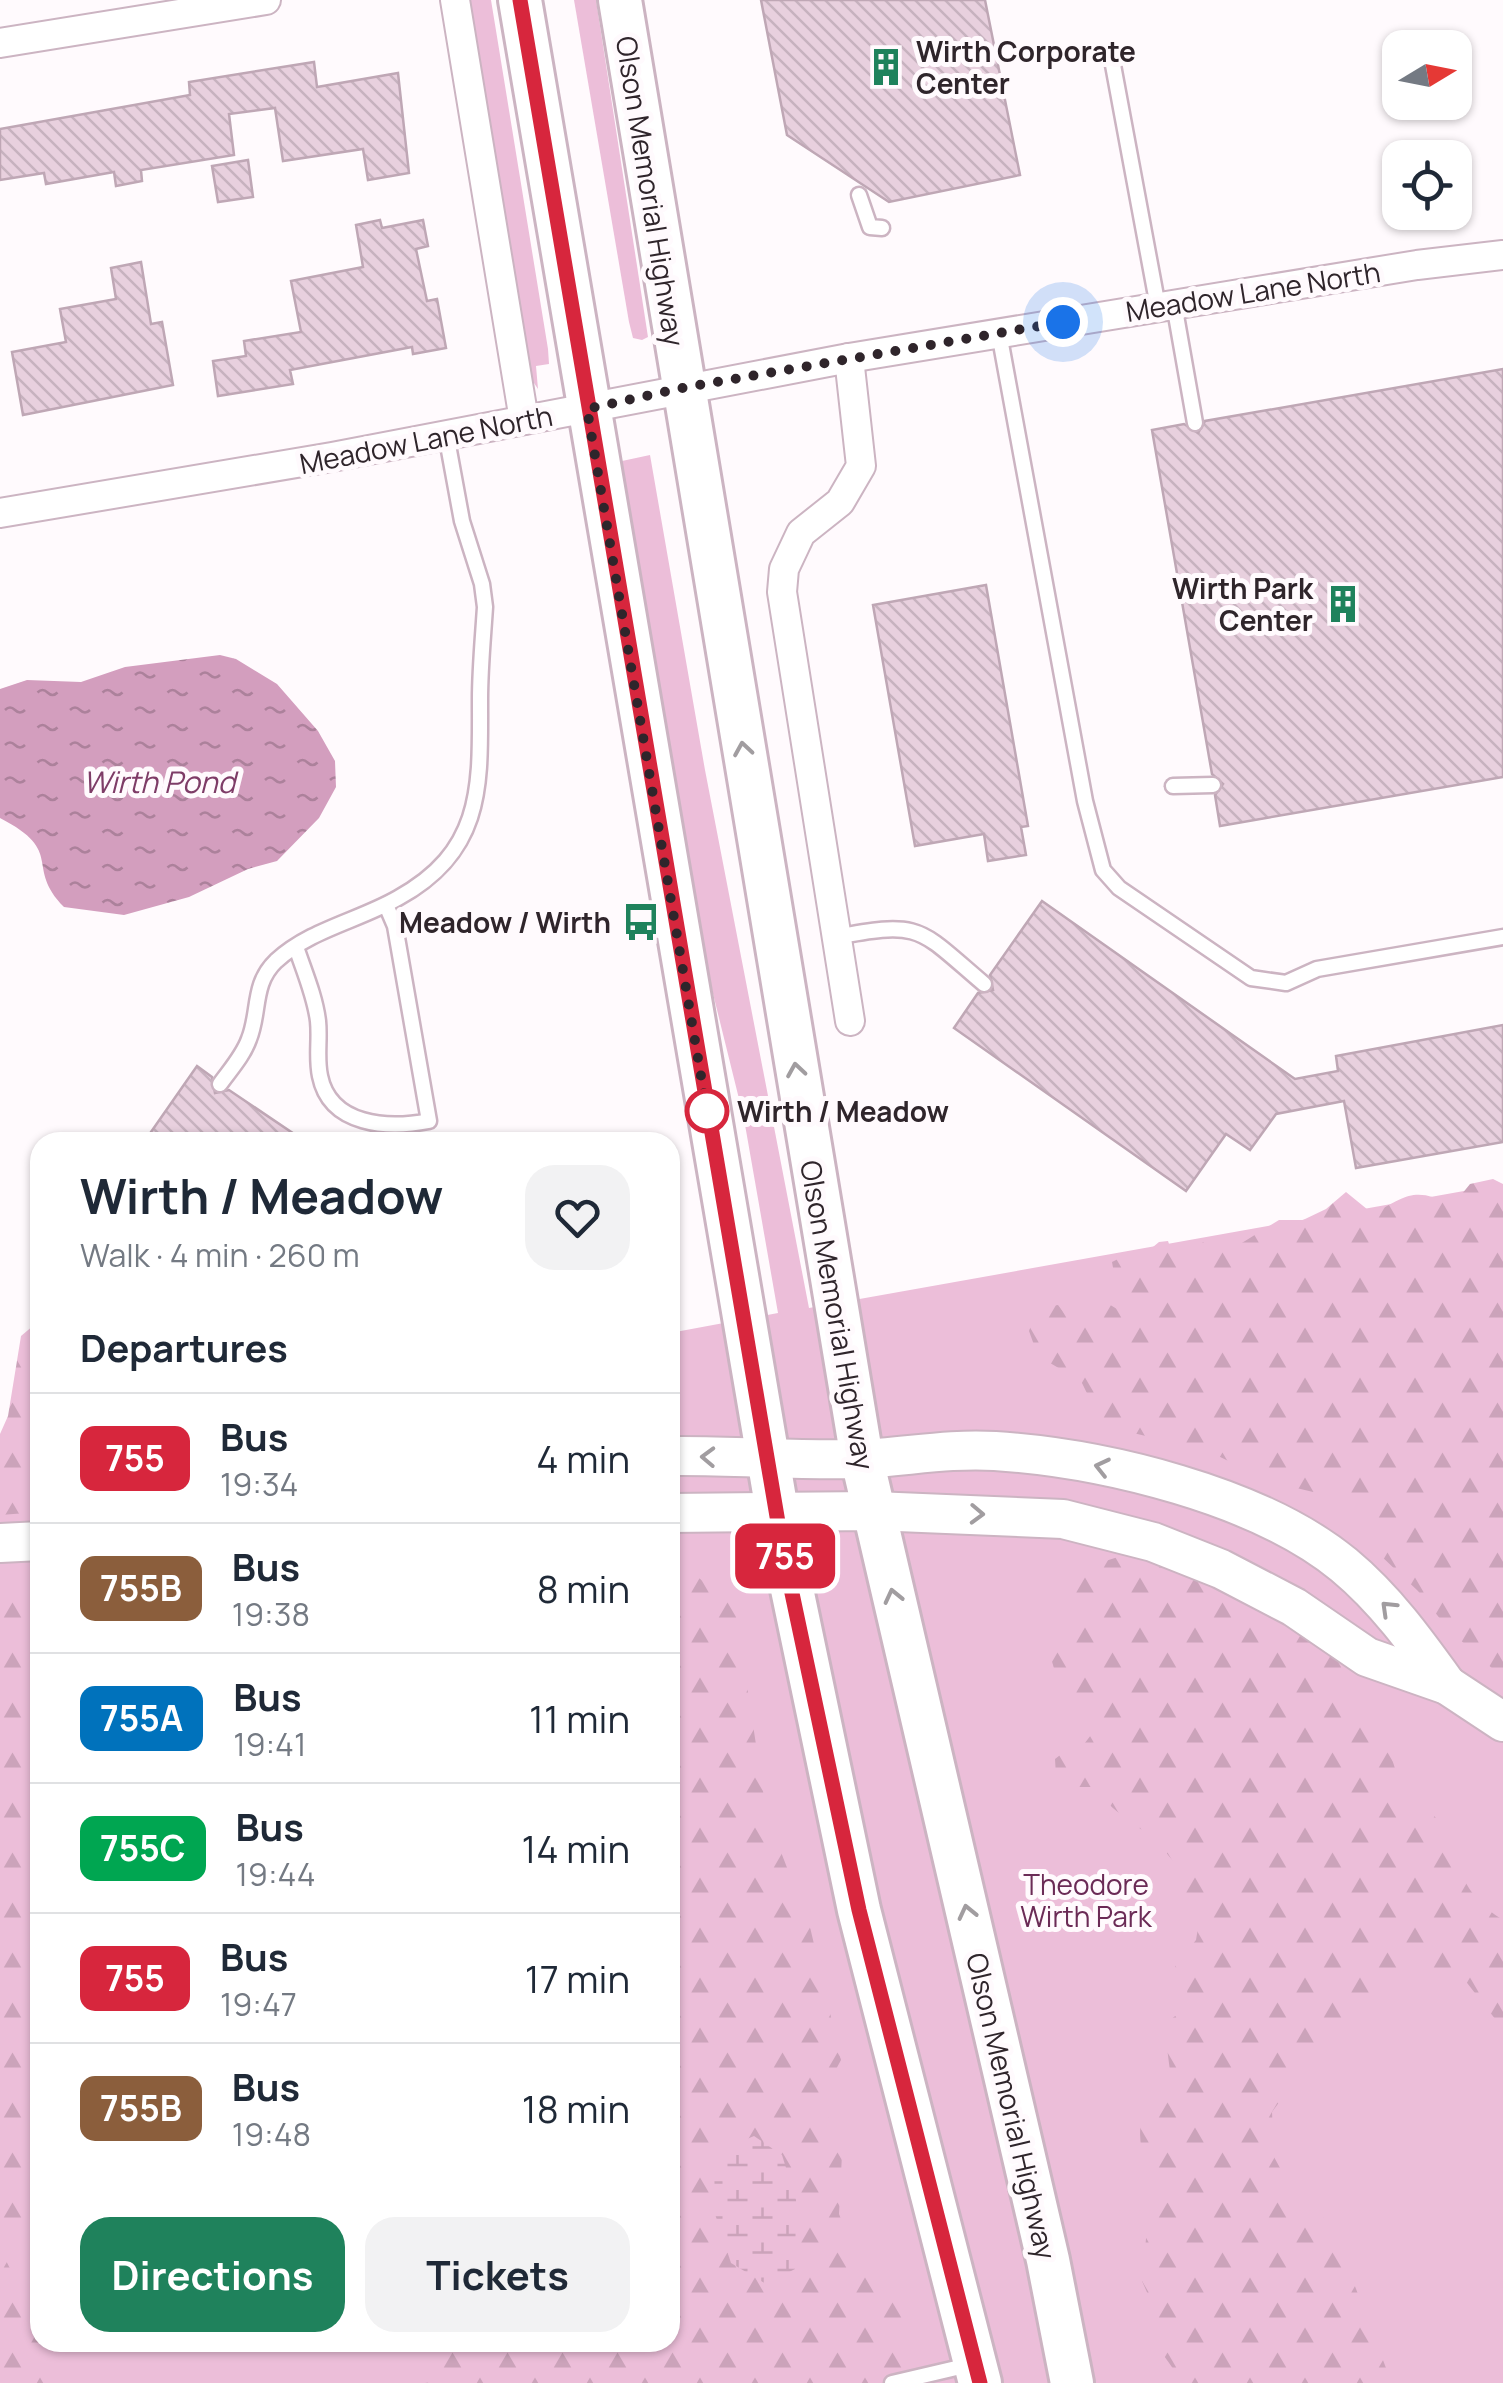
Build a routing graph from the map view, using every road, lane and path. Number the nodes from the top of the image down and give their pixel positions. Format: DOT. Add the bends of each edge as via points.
graph roads {
  1 [pos="266,0"];
  2 [pos="455,0"];
  3 [pos="520,0"];
  4 [pos="620,0"];
  5 [pos="0,43"];
  6 [pos="1112,65"];
  7 [pos="859,195"];
  8 [pos="882,228"];
  9 [pos="1503,255"];
  10 [pos="1166,305"];
  11 [pos="1000,333"];
  12 [pos="848,358"];
  13 [pos="682,388"];
  14 [pos="587,409"];
  15 [pos="524,420"];
  16 [pos="1195,423"];
  17 [pos="446,434"];
  18 [pos="0,513"];
  19 [pos="1214,785"];
  20 [pos="1173,786"];
  21 [pos="386,905"];
  22 [pos="836,937"];
  23 [pos="1503,937"];
  24 [pos="296,946"];
  25 [pos="984,984"];
  26 [pos="850,1021"];
  27 [pos="220,1084"];
  28 [pos="680,1456"];
  29 [pos="766,1458"];
  30 [pos="862,1459"];
  31 [pos="874,1511"];
  32 [pos="776,1512"];
  33 [pos="680,1513"];
  34 [pos="30,1542"];
  35 [pos="0,1543"];
  36 [pos="1447,1685"];
  37 [pos="1503,1722"];
  38 [pos="977,2374"];
  39 [pos="892,2383"];
  40 [pos="1072,2383"];
  1 -- 5 [label="street"];
  2 -- 15 [label="street"];
  3 -- 14 [label="main road"];
  4 -- 13 [label="main road, Olson Memorial Highway"];
  6 -- 10 [label="lane"];
  7 -- 8 [label="lane" via="870,226"];
  9 -- 10 [label="street, Meadow Lane North"];
  10 -- 11 [label="street, Meadow Lane North"];
  10 -- 16 [label="lane"];
  11 -- 12 [label="street, Meadow Lane North"];
  11 -- 23 [label="lane" via="1084,801 1103,870 1119,888 1266,983"];
  12 -- 13 [label="street, Meadow Lane North"];
  12 -- 22 [label="street" via="861,466 840,502 801,533 784,569 782,592"];
  13 -- 14 [label="street, Meadow Lane North"];
  30 -- 13 [label="main road, Olson Memorial Highway, one-way"];
  14 -- 15 [label="street, Meadow Lane North"];
  14 -- 29 [label="main road"];
  15 -- 17 [label="street, Meadow Lane North"];
  17 -- 18 [label="street, Meadow Lane North"];
  17 -- 21 [label="lane" via="485,607 481,786 448,856"];
  19 -- 20 [label="lane"];
  21 -- 24 [label="lane"];
  21 -- 24 [label="lane" via="428,1121 393,1128 375,1124 328,1097 316,1055 315,1004"];
  22 -- 25 [label="lane" via="905,926"];
  22 -- 26 [label="street"];
  24 -- 27 [label="lane" via="264,974 250,1040"];
  29 -- 28 [label="street, one-way"];
  29 -- 30 [label="street"];
  29 -- 32 [label="main road"];
  30 -- 31 [label="main road, Olson Memorial Highway"];
  36 -- 30 [label="street, one-way" via="1400,1620 1342,1564 1274,1520 1096,1464 995,1451"];
  31 -- 32 [label="street"];
  31 -- 36 [label="street, one-way" via="1063,1519 1153,1542 1279,1599 1367,1656"];
  40 -- 31 [label="main road, Olson Memorial Highway, one-way"];
  32 -- 33 [label="street"];
  32 -- 38 [label="main road" via="859,1910"];
  34 -- 35 [label="street"];
  36 -- 37 [label="street"];
  38 -- 39 [label="lane"];
}
